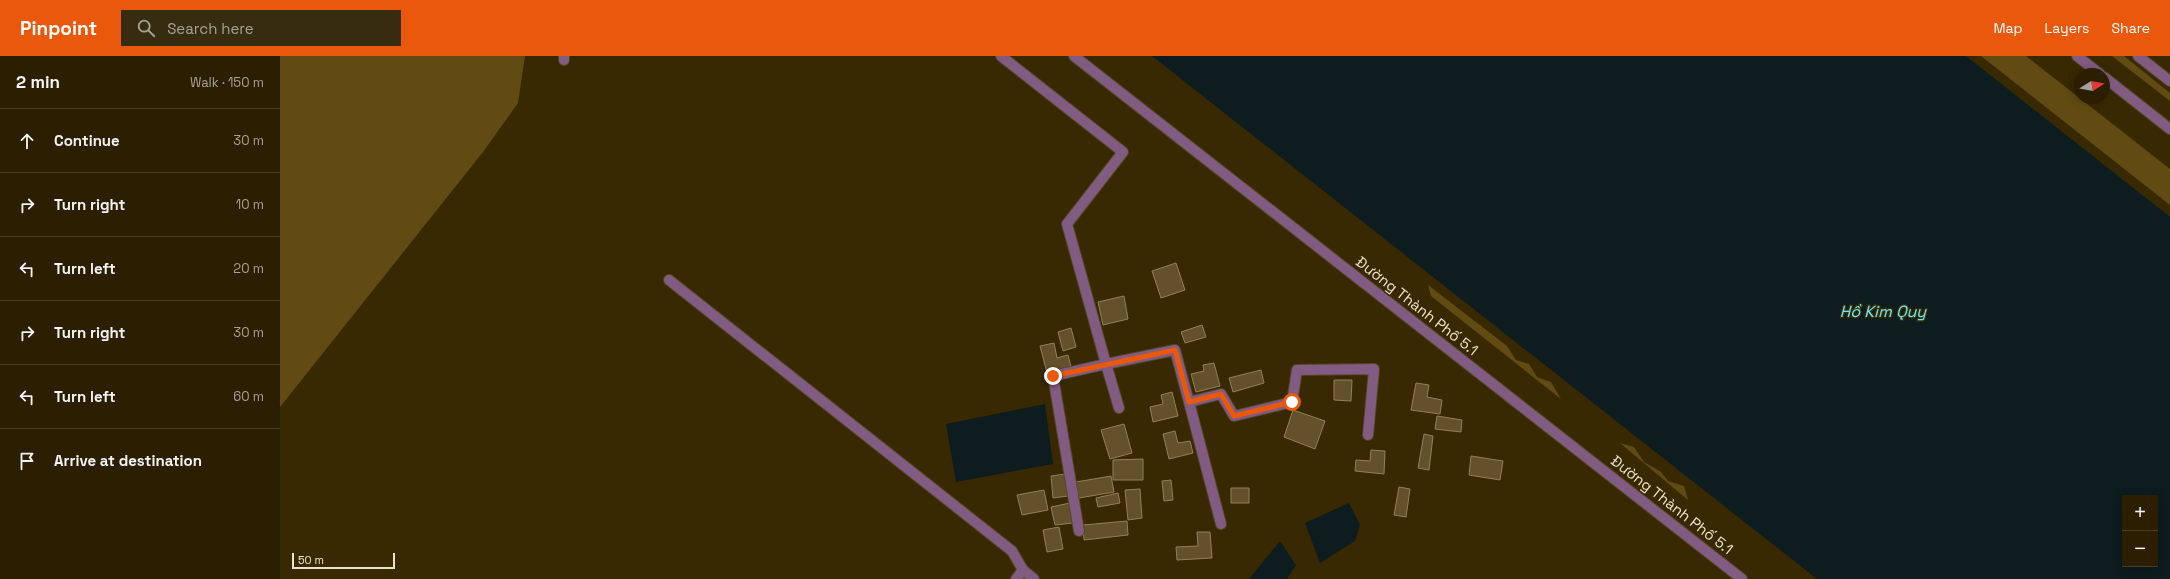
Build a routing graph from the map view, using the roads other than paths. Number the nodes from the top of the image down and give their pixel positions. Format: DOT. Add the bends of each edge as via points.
graph roads {
  1 [pos="1001,56"];
  2 [pos="1074,56"];
  3 [pos="2077,56"];
  4 [pos="2138,56"];
  5 [pos="2092,68"];
  6 [pos="2110,82"];
  7 [pos="2170,82"];
  8 [pos="2170,129"];
  9 [pos="668,280"];
  10 [pos="1106,364"];
  11 [pos="1189,402"];
  12 [pos="1119,408"];
  13 [pos="1368,435"];
  14 [pos="1220,524"];
  15 [pos="1079,531"];
  16 [pos="1023,570"];
  17 [pos="1016,579"];
  18 [pos="1034,579"];
  19 [pos="1742,579"];
  1 -- 10 [label="street" via="1123,152 1067,224"];
  2 -- 19 [label="street, Đường Thành Phố 5.1"];
  3 -- 5 [label="street"];
  4 -- 7 [label="street"];
  6 -- 8 [label="street"];
  9 -- 16 [label="street" via="1012,551"];
  10 -- 11 [label="street" via="1175,350"];
  10 -- 12 [label="street"];
  10 -- 15 [label="street" via="1053,376"];
  11 -- 13 [label="street" via="1221,394 1234,416 1292,402 1297,370 1374,369"];
  11 -- 14 [label="street"];
  16 -- 17 [label="street"];
  16 -- 18 [label="street"];
}
